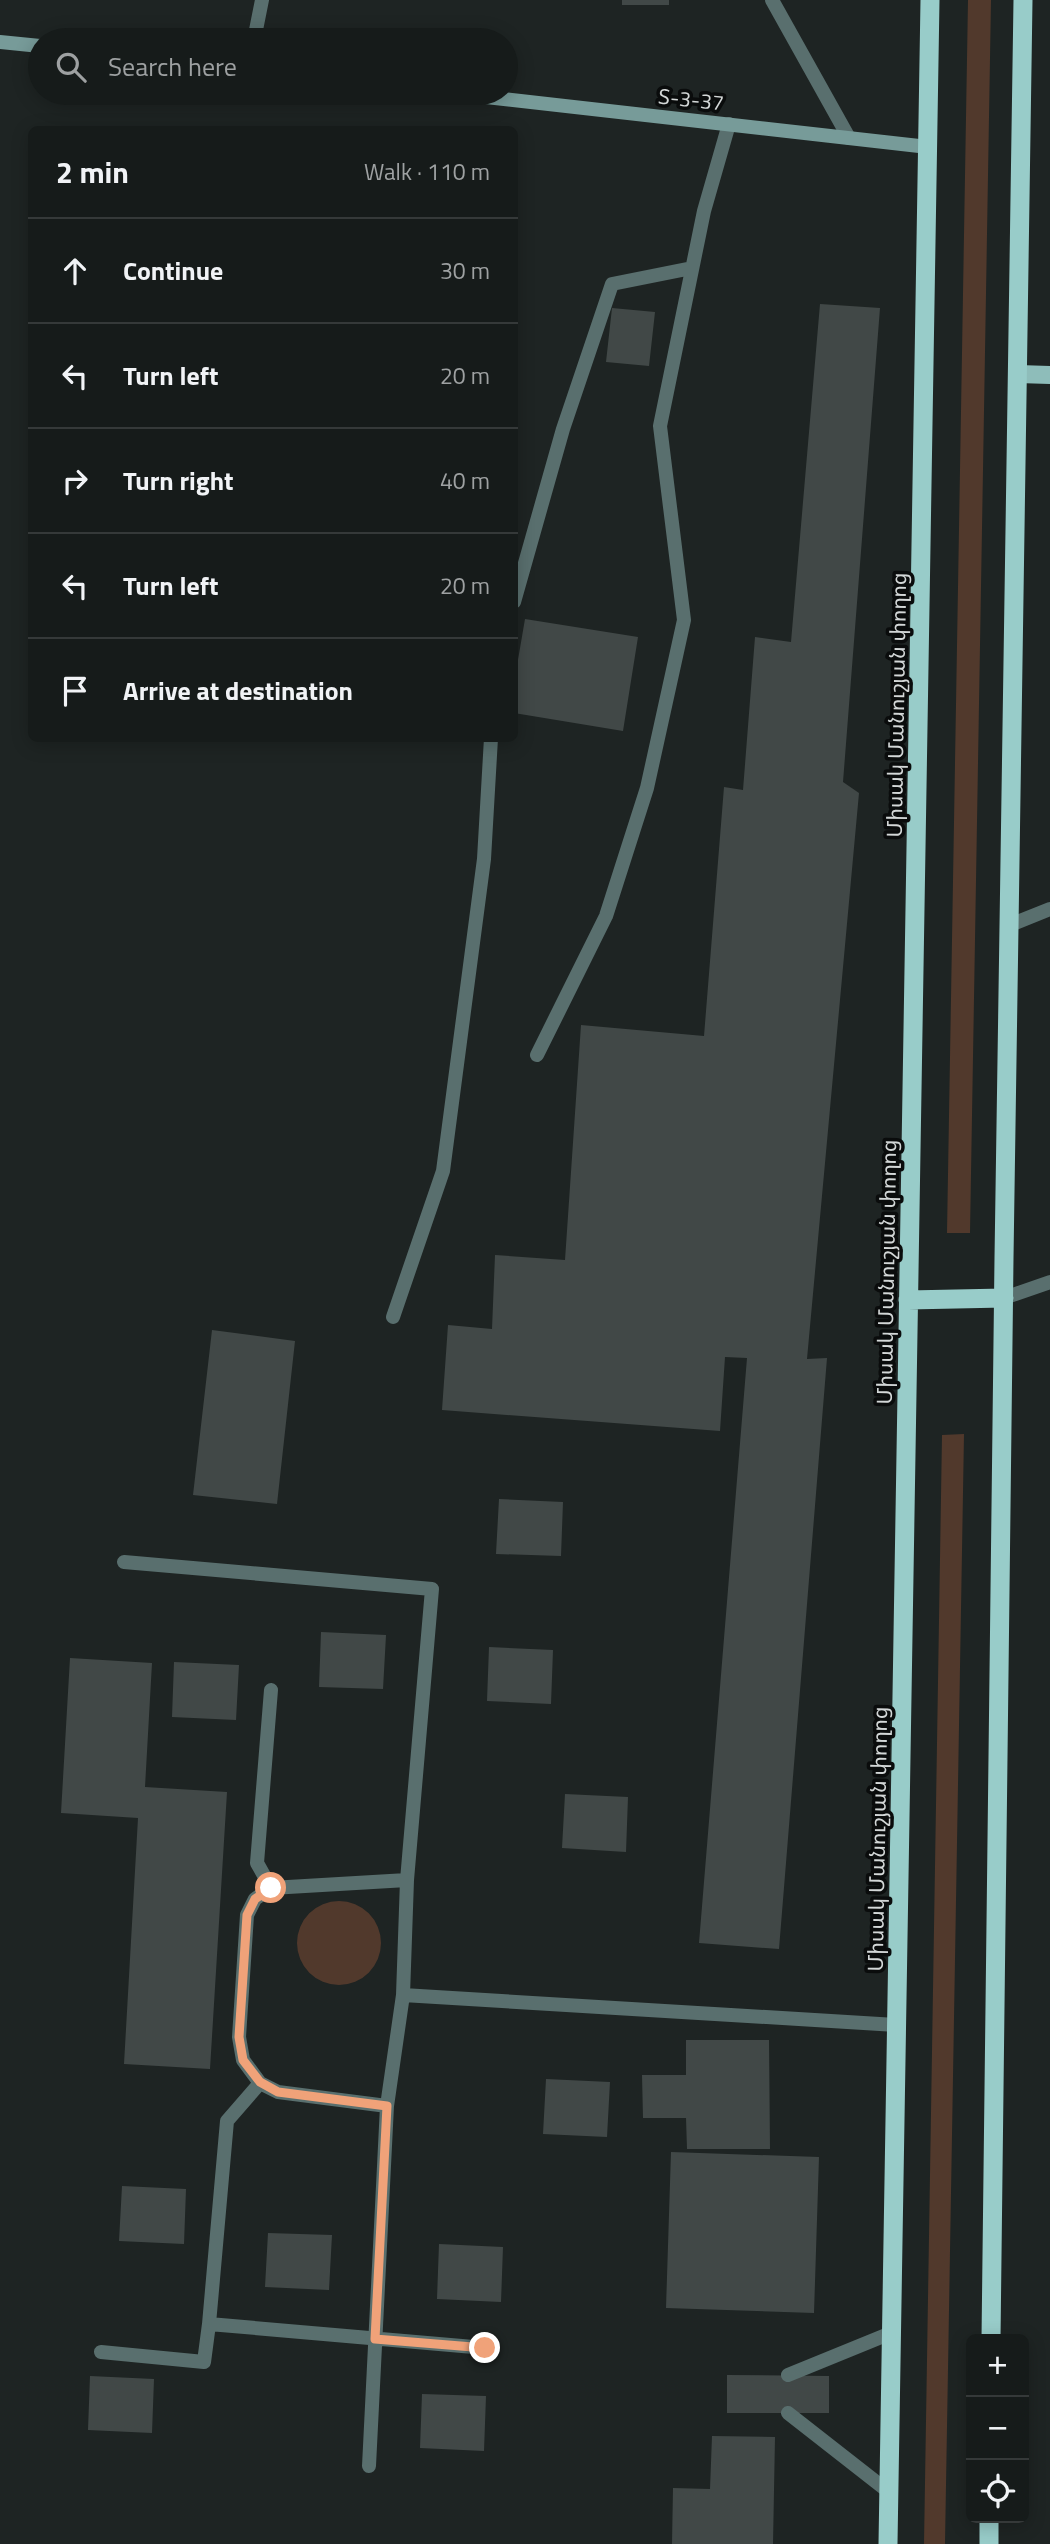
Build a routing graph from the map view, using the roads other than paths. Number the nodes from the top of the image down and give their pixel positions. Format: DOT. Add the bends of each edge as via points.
graph roads {
  1 [pos="262,0"];
  2 [pos="772,0"];
  3 [pos="930,0"];
  4 [pos="1023,0"];
  5 [pos="256,28"];
  6 [pos="0,42"];
  7 [pos="28,45"];
  8 [pos="518,101"];
  9 [pos="729,124"];
  10 [pos="849,138"];
  11 [pos="928,146"];
  12 [pos="692,268"];
  13 [pos="1017,373"];
  14 [pos="1050,375"];
  15 [pos="518,588"];
  16 [pos="491,742"];
  17 [pos="1050,909"];
  18 [pos="1010,925"];
  19 [pos="537,1055"];
  20 [pos="1050,1282"];
  21 [pos="1004,1298"];
  22 [pos="908,1300"];
  23 [pos="393,1317"];
  24 [pos="124,1562"];
  25 [pos="271,1689"];
  26 [pos="407,1880"];
  27 [pos="271,1888"];
  28 [pos="403,1995"];
  29 [pos="896,2025"];
  30 [pos="260,2082"];
  31 [pos="387,2106"];
  32 [pos="209,2324"];
  33 [pos="891,2333"];
  34 [pos="991,2334"];
  35 [pos="375,2339"];
  36 [pos="485,2348"];
  37 [pos="101,2352"];
  38 [pos="788,2375"];
  39 [pos="788,2413"];
  40 [pos="369,2466"];
  41 [pos="889,2492"];
  42 [pos="989,2523"];
  43 [pos="888,2544"];
  44 [pos="989,2544"];
  1 -- 5 [label="lane"];
  2 -- 10 [label="lane"];
  3 -- 11 [label="highway, Միսակ Մանուշյան փողոց"];
  4 -- 13 [label="highway"];
  6 -- 7 [label="main road"];
  8 -- 9 [label="main road, Տ-3-37 / Տ-3-37"];
  9 -- 10 [label="main road, Տ-3-37 / Տ-3-37"];
  9 -- 12 [label="lane"];
  10 -- 11 [label="main road, Տ-3-37 / Տ-3-37"];
  11 -- 22 [label="highway, Միսակ Մանուշյան փողոց"];
  12 -- 15 [label="lane" via="612,284 563,429"];
  12 -- 19 [label="lane" via="660,426 684,620 647,788 606,916"];
  13 -- 14 [label="main road"];
  13 -- 18 [label="highway"];
  16 -- 23 [label="lane" via="484,859 443,1171"];
  17 -- 18 [label="lane"];
  18 -- 21 [label="highway"];
  20 -- 21 [label="lane"];
  21 -- 22 [label="highway"];
  21 -- 34 [label="highway"];
  22 -- 29 [label="highway, Միսակ Մանուշյան փողոց"];
  24 -- 26 [label="lane" via="432,1589"];
  25 -- 27 [label="lane" via="257,1863"];
  26 -- 27 [label="lane"];
  26 -- 28 [label="lane"];
  27 -- 30 [label="lane" via="255,1899 247,1915 239,2037 243,2060"];
  28 -- 29 [label="lane"];
  28 -- 31 [label="lane"];
  29 -- 33 [label="highway, Միսակ Մանուշյան փողոց"];
  30 -- 31 [label="lane" via="278,2092"];
  30 -- 32 [label="lane" via="227,2121"];
  31 -- 35 [label="lane"];
  32 -- 35 [label="lane"];
  32 -- 37 [label="lane" via="204,2362"];
  33 -- 38 [label="lane"];
  33 -- 41 [label="highway, Միսակ Մանուշյան փողոց"];
  35 -- 36 [label="lane"];
  35 -- 40 [label="lane"];
  39 -- 41 [label="lane"];
  41 -- 43 [label="highway, Միսակ Մանուշյան փողոց"];
  42 -- 44 [label="highway"];
}
